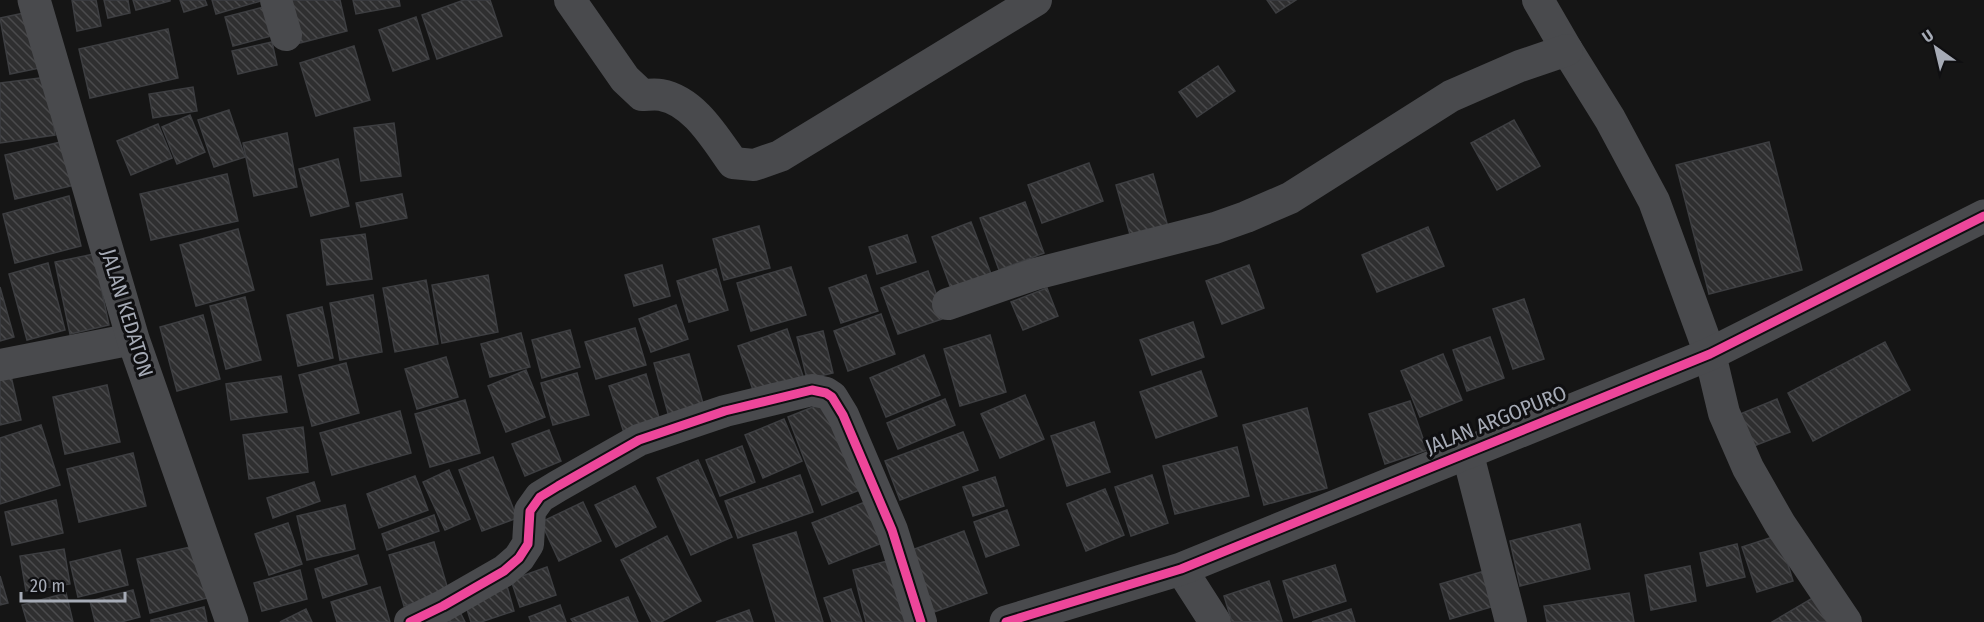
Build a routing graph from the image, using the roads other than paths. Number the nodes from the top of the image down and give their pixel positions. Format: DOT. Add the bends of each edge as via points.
graph roads {
  1 [pos="34,0"];
  2 [pos="276,0"];
  3 [pos="570,0"];
  4 [pos="1036,0"];
  5 [pos="1538,0"];
  6 [pos="286,35"];
  7 [pos="1567,50"];
  8 [pos="1984,216"];
  9 [pos="948,304"];
  10 [pos="133,339"];
  11 [pos="1710,354"];
  12 [pos="0,365"];
  13 [pos="1467,452"];
  14 [pos="1181,569"];
  15 [pos="232,622"];
  16 [pos="410,622"];
  17 [pos="921,622"];
  18 [pos="1006,622"];
  19 [pos="1215,622"];
  20 [pos="1511,622"];
  21 [pos="1846,622"];
  1 -- 10 [label="street, JALAN KEDATON"];
  2 -- 6 [label="street"];
  3 -- 4 [label="street" via="625,79 642,95 662,95 687,106 733,163 754,165 780,156"];
  5 -- 7 [label="street"];
  7 -- 9 [label="street" via="1452,96 1290,198 1246,217 1035,274"];
  7 -- 11 [label="street" via="1654,201"];
  8 -- 11 [label="street, JALAN ARGOPURO"];
  10 -- 12 [label="street"];
  10 -- 15 [label="street, JALAN KEDATON"];
  11 -- 13 [label="street, JALAN ARGOPURO"];
  11 -- 21 [label="street" via="1724,413 1748,468 1780,524"];
  13 -- 14 [label="street, JALAN ARGOPURO"];
  13 -- 20 [label="street"];
  14 -- 18 [label="street, JALAN ARGOPURO"];
  14 -- 19 [label="street"];
  16 -- 17 [label="street" via="504,571 519,558 528,544 530,511 540,497 568,480 639,440 725,411 812,390 832,397 843,415 892,530"];
}
